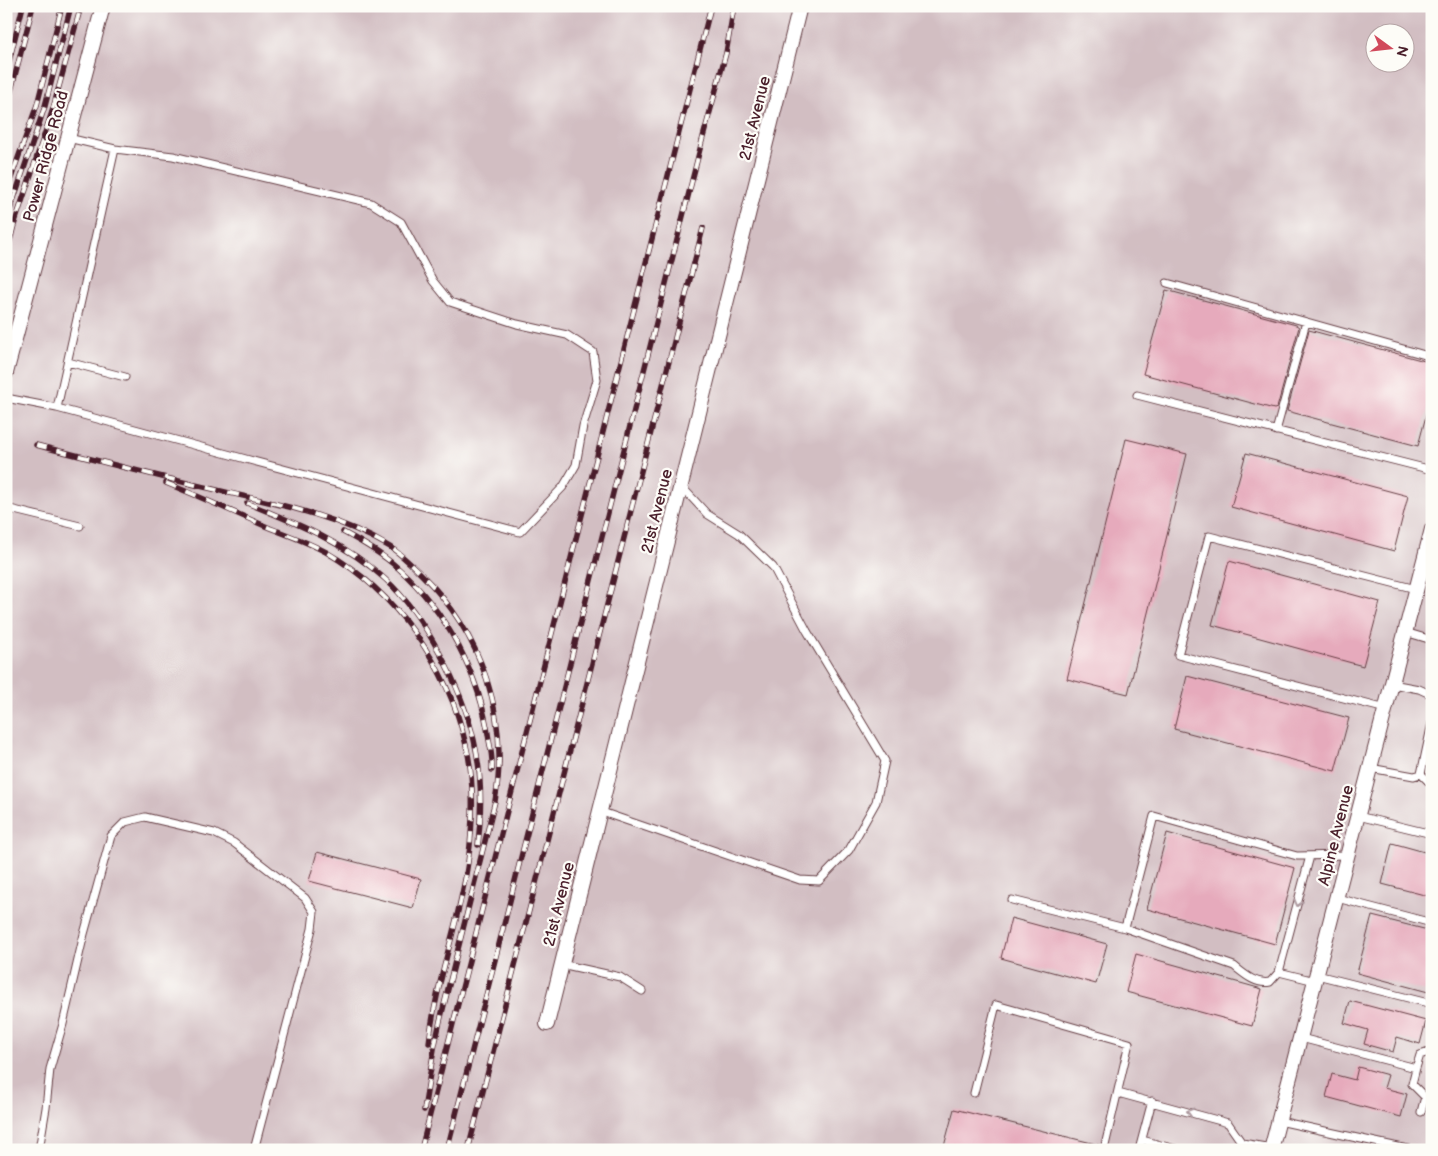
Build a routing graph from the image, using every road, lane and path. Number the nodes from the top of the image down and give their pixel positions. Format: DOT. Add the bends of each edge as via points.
graph roads {
  1 [pos="103,6"];
  2 [pos="800,6"];
  3 [pos="68,138"];
  4 [pos="116,149"];
  5 [pos="1167,283"];
  6 [pos="1306,322"];
  7 [pos="1432,357"];
  8 [pos="68,362"];
  9 [pos="6,373"];
  10 [pos="125,377"];
  11 [pos="1137,395"];
  12 [pos="6,398"];
  13 [pos="57,408"];
  14 [pos="1276,431"];
  15 [pos="1432,470"];
  16 [pos="681,486"];
  17 [pos="6,508"];
  18 [pos="80,526"];
  19 [pos="1432,529"];
  20 [pos="1429,553"];
  21 [pos="1416,589"];
  22 [pos="1405,632"];
  23 [pos="1432,640"];
  24 [pos="1392,684"];
  25 [pos="1432,695"];
  26 [pos="1386,709"];
  27 [pos="1432,723"];
  28 [pos="1370,768"];
  29 [pos="1421,774"];
  30 [pos="1432,785"];
  31 [pos="599,811"];
  32 [pos="1358,816"];
  33 [pos="1432,834"];
  34 [pos="1347,855"];
  35 [pos="1310,856"];
  36 [pos="1337,898"];
  37 [pos="1012,900"];
  38 [pos="1432,923"];
  39 [pos="1125,928"];
  40 [pos="561,964"];
  41 [pos="1279,972"];
  42 [pos="1316,978"];
  43 [pos="642,991"];
  44 [pos="1432,1004"];
  45 [pos="546,1024"];
  46 [pos="1301,1038"];
  47 [pos="1432,1051"];
  48 [pos="1416,1068"];
  49 [pos="974,1093"];
  50 [pos="1118,1093"];
  51 [pos="1152,1101"];
  52 [pos="1421,1112"];
  53 [pos="1280,1120"];
  54 [pos="1142,1140"];
  55 [pos="1242,1143"];
  56 [pos="1271,1149"];
  57 [pos="39,1150"];
  58 [pos="254,1150"];
  59 [pos="1104,1150"];
  60 [pos="1139,1150"];
  61 [pos="1180,1150"];
  62 [pos="1234,1150"];
  63 [pos="1412,1150"];
  1 -- 3 [label="street, Power Ridge Road"];
  2 -- 16 [label="street, 21st Avenue"];
  3 -- 4 [label="lane"];
  3 -- 9 [label="street, Power Ridge Road"];
  4 -- 8 [label="lane"];
  4 -- 13 [label="lane" via="174,156 371,203 401,222 433,281 450,302 518,324 567,335 593,352 597,380 583,426 576,465 563,487 520,532"];
  5 -- 6 [label="lane"];
  6 -- 7 [label="lane"];
  6 -- 14 [label="lane"];
  8 -- 10 [label="lane"];
  8 -- 13 [label="lane"];
  11 -- 14 [label="lane"];
  12 -- 13 [label="lane"];
  14 -- 15 [label="lane"];
  16 -- 31 [label="street, 21st Avenue"];
  16 -- 31 [label="lane" via="707,514 739,534 773,567 812,639 886,761 876,802 849,850 818,881 800,880"];
  17 -- 18 [label="lane"];
  19 -- 20 [label="street, Alpine Avenue"];
  20 -- 21 [label="street, Alpine Avenue"];
  21 -- 22 [label="street, Alpine Avenue"];
  21 -- 26 [label="lane" via="1209,536 1180,646 1178,655"];
  22 -- 23 [label="lane"];
  22 -- 24 [label="street, Alpine Avenue"];
  24 -- 25 [label="lane"];
  24 -- 26 [label="street, Alpine Avenue"];
  26 -- 28 [label="street, Alpine Avenue"];
  27 -- 29 [label="lane"];
  28 -- 29 [label="lane" via="1414,776"];
  28 -- 32 [label="street, Alpine Avenue"];
  29 -- 30 [label="lane"];
  31 -- 40 [label="street, 21st Avenue"];
  32 -- 33 [label="lane"];
  32 -- 34 [label="street, Alpine Avenue"];
  34 -- 35 [label="lane"];
  34 -- 36 [label="street, Alpine Avenue"];
  35 -- 39 [label="lane" via="1298,856 1154,816"];
  35 -- 41 [label="lane, one-way"];
  36 -- 38 [label="lane"];
  36 -- 42 [label="street, Alpine Avenue"];
  37 -- 39 [label="lane"];
  39 -- 41 [label="lane" via="1234,966 1258,981 1270,982"];
  40 -- 43 [label="lane" via="620,977"];
  40 -- 45 [label="street, 21st Avenue"];
  41 -- 42 [label="lane"];
  42 -- 44 [label="lane"];
  42 -- 46 [label="street, Alpine Avenue"];
  46 -- 48 [label="lane"];
  46 -- 53 [label="street, Alpine Avenue"];
  47 -- 48 [label="lane" via="1420,1055"];
  48 -- 52 [label="lane" via="1412,1084 1426,1097"];
  49 -- 50 [label="lane" via="996,1005 1129,1043"];
  50 -- 51 [label="lane"];
  50 -- 59 [label="lane"];
  51 -- 54 [label="lane"];
  55 -- 51 [label="lane, one-way" via="1228,1123"];
  53 -- 56 [label="street, Alpine Avenue"];
  53 -- 63 [label="lane"];
  54 -- 60 [label="lane"];
  54 -- 61 [label="lane"];
  55 -- 56 [label="lane"];
  55 -- 62 [label="lane"];
  57 -- 58 [label="lane" via="50,1069 111,836 125,822 145,817 214,833 234,842 305,898 314,912"];
}
